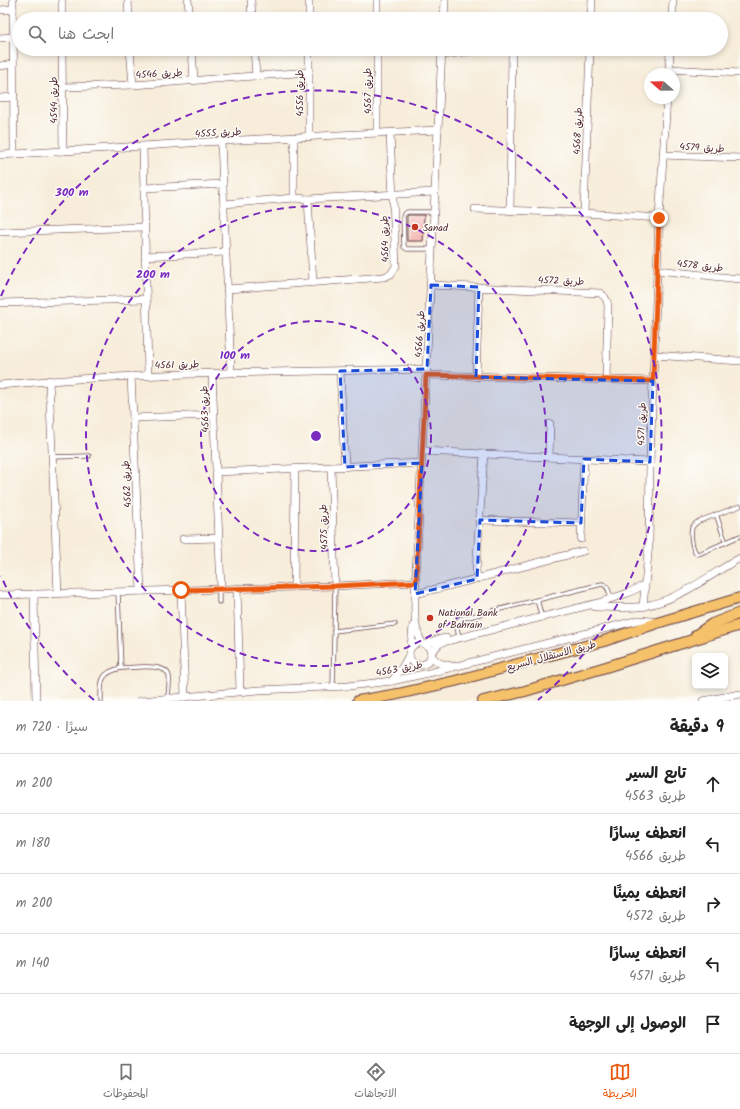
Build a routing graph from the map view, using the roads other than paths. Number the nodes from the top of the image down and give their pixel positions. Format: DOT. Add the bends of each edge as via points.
graph roads {
  1 [pos="13,0"];
  2 [pos="62,0"];
  3 [pos="128,0"];
  4 [pos="188,0"];
  5 [pos="251,0"];
  6 [pos="309,0"];
  7 [pos="377,0"];
  8 [pos="445,0"];
  9 [pos="592,0"];
  10 [pos="673,0"];
  11 [pos="14,9"];
  12 [pos="0,10"];
  13 [pos="62,12"];
  14 [pos="129,12"];
  15 [pos="189,12"];
  16 [pos="252,12"];
  17 [pos="309,12"];
  18 [pos="377,12"];
  19 [pos="444,12"];
  20 [pos="591,12"];
  21 [pos="672,12"];
  22 [pos="12,37"];
  23 [pos="0,38"];
  24 [pos="14,56"];
  25 [pos="62,56"];
  26 [pos="130,56"];
  27 [pos="192,56"];
  28 [pos="255,56"];
  29 [pos="309,56"];
  30 [pos="377,56"];
  31 [pos="442,56"];
  32 [pos="512,56"];
  33 [pos="590,56"];
  34 [pos="670,56"];
  35 [pos="14,64"];
  36 [pos="0,66"];
  37 [pos="669,68"];
  38 [pos="680,71"];
  39 [pos="309,72"];
  40 [pos="740,73"];
  41 [pos="256,76"];
  42 [pos="194,81"];
  43 [pos="132,85"];
  44 [pos="63,87"];
  45 [pos="14,97"];
  46 [pos="0,98"];
  47 [pos="667,104"];
  48 [pos="438,130"];
  49 [pos="390,133"];
  50 [pos="377,134"];
  51 [pos="310,137"];
  52 [pos="294,138"];
  53 [pos="221,142"];
  54 [pos="143,147"];
  55 [pos="63,151"];
  56 [pos="14,154"];
  57 [pos="0,155"];
  58 [pos="663,155"];
  59 [pos="740,158"];
  60 [pos="223,184"];
  61 [pos="144,188"];
  62 [pos="435,192"];
  63 [pos="392,195"];
  64 [pos="294,198"];
  65 [pos="308,199"];
  66 [pos="224,204"];
  67 [pos="475,209"];
  68 [pos="510,211"];
  69 [pos="434,212"];
  70 [pos="584,213"];
  71 [pos="659,218"];
  72 [pos="144,227"];
  73 [pos="0,232"];
  74 [pos="432,249"];
  75 [pos="226,252"];
  76 [pos="145,256"];
  77 [pos="657,270"];
  78 [pos="740,279"];
  79 [pos="312,282"];
  80 [pos="431,285"];
  81 [pos="479,287"];
  82 [pos="227,289"];
  83 [pos="146,299"];
  84 [pos="0,303"];
  85 [pos="654,355"];
  86 [pos="740,361"];
  87 [pos="340,371"];
  88 [pos="231,372"];
  89 [pos="427,372"];
  90 [pos="212,373"];
  91 [pos="148,375"];
  92 [pos="131,376"];
  93 [pos="476,376"];
  94 [pos="50,380"];
  95 [pos="606,380"];
  96 [pos="653,381"];
  97 [pos="0,385"];
  98 [pos="214,415"];
  99 [pos="133,418"];
  100 [pos="550,424"];
  101 [pos="423,451"];
  102 [pos="484,454"];
  103 [pos="90,456"];
  104 [pos="52,457"];
  105 [pos="549,457"];
  106 [pos="584,459"];
  107 [pos="650,462"];
  108 [pos="422,463"];
  109 [pos="345,467"];
  110 [pos="331,468"];
  111 [pos="295,469"];
  112 [pos="216,472"];
  113 [pos="740,506"];
  114 [pos="716,514"];
  115 [pos="480,520"];
  116 [pos="581,523"];
  117 [pos="740,536"];
  118 [pos="219,538"];
  119 [pos="581,538"];
  120 [pos="183,540"];
  121 [pos="726,543"];
  122 [pos="583,551"];
  123 [pos="740,558"];
  124 [pos="477,579"];
  125 [pos="416,582"];
  126 [pos="644,585"];
  127 [pos="335,586"];
  128 [pos="294,587"];
  129 [pos="237,588"];
  130 [pos="220,589"];
  131 [pos="181,590"];
  132 [pos="141,591"];
  133 [pos="118,592"];
  134 [pos="34,594"];
  135 [pos="58,594"];
  136 [pos="415,594"];
  137 [pos="0,595"];
  138 [pos="740,598"];
  139 [pos="611,599"];
  140 [pos="537,600"];
  141 [pos="219,602"];
  142 [pos="584,607"];
  143 [pos="643,607"];
  144 [pos="740,613"];
  145 [pos="542,618"];
  146 [pos="414,620"];
  147 [pos="656,623"];
  148 [pos="395,624"];
  149 [pos="740,625"];
  150 [pos="334,630"];
  151 [pos="462,637"];
  152 [pos="687,640"];
  153 [pos="424,644"];
  154 [pos="411,647"];
  155 [pos="431,654"];
  156 [pos="409,655"];
  157 [pos="455,666"];
  158 [pos="121,668"];
  159 [pos="392,681"];
  160 [pos="333,687"];
  161 [pos="240,691"];
  162 [pos="740,694"];
  163 [pos="185,697"];
  164 [pos="168,699"];
  165 [pos="36,701"];
  166 [pos="101,701"];
  167 [pos="140,701"];
  168 [pos="358,701"];
  169 [pos="483,701"];
  170 [pos="703,701"];
  1 -- 11 [label="street"];
  2 -- 13 [label="street"];
  3 -- 14 [label="street"];
  4 -- 15 [label="street"];
  5 -- 16 [label="street"];
  6 -- 17 [label="street"];
  7 -- 18 [label="street"];
  8 -- 19 [label="street"];
  9 -- 20 [label="street"];
  10 -- 21 [label="street"];
  11 -- 12 [label="street"];
  22 -- 23 [label="street"];
  24 -- 35 [label="street"];
  25 -- 44 [label="street, طريق 4544"];
  26 -- 43 [label="street"];
  27 -- 42 [label="street"];
  28 -- 41 [label="street"];
  29 -- 39 [label="street, طريق 4556"];
  30 -- 50 [label="street, طريق 4567"];
  31 -- 48 [label="street, طريق 4566"];
  32 -- 68 [label="street"];
  33 -- 70 [label="street, طريق 4568"];
  34 -- 37 [label="street"];
  35 -- 36 [label="street"];
  35 -- 45 [label="street"];
  38 -- 40 [label="street"];
  39 -- 41 [label="street, طريق 4546"];
  39 -- 51 [label="street, طريق 4556"];
  41 -- 42 [label="street, طريق 4546"];
  42 -- 43 [label="street, طريق 4546"];
  43 -- 44 [label="street, طريق 4546"];
  44 -- 55 [label="street, طريق 4544"];
  45 -- 46 [label="street"];
  45 -- 56 [label="street"];
  47 -- 58 [label="street, طريق 4571"];
  48 -- 49 [label="street, طريق 4555"];
  48 -- 62 [label="street, طريق 4566"];
  49 -- 50 [label="street, طريق 4555"];
  49 -- 63 [label="street, طريق 4564"];
  50 -- 51 [label="street, طريق 4555"];
  51 -- 52 [label="street, طريق 4555"];
  52 -- 53 [label="street, طريق 4555"];
  52 -- 64 [label="street"];
  53 -- 54 [label="street, طريق 4555"];
  53 -- 60 [label="street"];
  54 -- 55 [label="street, طريق 4555"];
  54 -- 61 [label="street"];
  55 -- 56 [label="street, طريق 4555"];
  56 -- 57 [label="street, طريق 4555"];
  58 -- 59 [label="street, طريق 4579"];
  58 -- 71 [label="street, طريق 4571"];
  60 -- 61 [label="street"];
  60 -- 66 [label="street"];
  61 -- 72 [label="street"];
  62 -- 63 [label="street"];
  62 -- 69 [label="street, طريق 4566"];
  63 -- 65 [label="street"];
  63 -- 79 [label="street, طريق 4564" via="396,266 393,272 386,276"];
  64 -- 65 [label="street"];
  64 -- 66 [label="street"];
  65 -- 79 [label="street"];
  66 -- 75 [label="street"];
  67 -- 68 [label="street"];
  68 -- 70 [label="street"];
  69 -- 74 [label="street, طريق 4566"];
  69 -- 74 [label="lane" via="407,212 403,217 404,247"];
  70 -- 71 [label="street"];
  71 -- 77 [label="street, طريق 4571"];
  72 -- 73 [label="street"];
  72 -- 76 [label="street"];
  74 -- 80 [label="street, طريق 4566"];
  75 -- 76 [label="street"];
  75 -- 82 [label="street"];
  76 -- 83 [label="street"];
  77 -- 78 [label="street, طريق 4578"];
  77 -- 85 [label="street, طريق 4571"];
  79 -- 82 [label="street, طريق 4564"];
  80 -- 81 [label="street, طريق 4572"];
  80 -- 89 [label="street, طريق 4566"];
  81 -- 93 [label="street"];
  81 -- 95 [label="street, طريق 4572" via="600,293 607,300 608,306"];
  82 -- 88 [label="street"];
  83 -- 84 [label="street"];
  83 -- 91 [label="street"];
  85 -- 86 [label="street"];
  85 -- 96 [label="street, طريق 4571"];
  87 -- 88 [label="street, طريق 4561"];
  87 -- 89 [label="street, طريق 4561"];
  87 -- 109 [label="street"];
  88 -- 90 [label="street, طريق 4561"];
  89 -- 93 [label="street"];
  89 -- 101 [label="street, طريق 4566"];
  90 -- 91 [label="street, طريق 4561"];
  90 -- 98 [label="street, طريق 4563"];
  91 -- 92 [label="street, طريق 4561"];
  92 -- 94 [label="street, طريق 4561"];
  92 -- 99 [label="street, طريق 4562"];
  93 -- 95 [label="street"];
  94 -- 97 [label="street, طريق 4561"];
  94 -- 104 [label="street"];
  95 -- 96 [label="street"];
  96 -- 107 [label="street, طريق 4571"];
  98 -- 99 [label="street"];
  98 -- 112 [label="street, طريق 4563"];
  99 -- 132 [label="street, طريق 4562"];
  100 -- 105 [label="street"];
  101 -- 102 [label="street"];
  101 -- 108 [label="street, طريق 4566"];
  102 -- 105 [label="street"];
  102 -- 115 [label="street"];
  103 -- 104 [label="lane"];
  104 -- 135 [label="street"];
  105 -- 106 [label="street"];
  106 -- 107 [label="street"];
  106 -- 116 [label="street"];
  107 -- 126 [label="street, طريق 4571" via="649,543"];
  108 -- 109 [label="street"];
  108 -- 125 [label="street, طريق 4566"];
  109 -- 110 [label="street"];
  110 -- 111 [label="street"];
  110 -- 127 [label="street, طريق 4575"];
  111 -- 112 [label="street"];
  111 -- 128 [label="street"];
  112 -- 118 [label="street, طريق 4563"];
  113 -- 114 [label="lane"];
  114 -- 121 [label="lane"];
  114 -- 121 [label="lane" via="694,525 694,550 699,554"];
  115 -- 116 [label="street"];
  115 -- 124 [label="street"];
  116 -- 119 [label="street"];
  117 -- 121 [label="lane"];
  118 -- 120 [label="street"];
  118 -- 130 [label="street, طريق 4563"];
  122 -- 124 [label="street"];
  123 -- 143 [label="street" via="678,595"];
  124 -- 136 [label="street"];
  125 -- 127 [label="street"];
  125 -- 136 [label="street, طريق 4566"];
  126 -- 139 [label="street"];
  126 -- 143 [label="street, طريق 4571"];
  127 -- 128 [label="street"];
  127 -- 150 [label="lane"];
  128 -- 129 [label="street"];
  129 -- 130 [label="street"];
  129 -- 161 [label="street"];
  130 -- 131 [label="street"];
  130 -- 141 [label="lane"];
  131 -- 132 [label="street"];
  131 -- 163 [label="street"];
  132 -- 133 [label="street"];
  133 -- 135 [label="street"];
  133 -- 158 [label="lane"];
  134 -- 135 [label="street"];
  134 -- 137 [label="street"];
  134 -- 165 [label="street"];
  136 -- 146 [label="street, طريق 4566"];
  138 -- 147 [label="main road, طريق الاستقلال السريع"];
  139 -- 140 [label="lane" via="606,585 602,584"];
  139 -- 142 [label="street"];
  140 -- 145 [label="lane"];
  140 -- 151 [label="lane" via="458,620 456,625"];
  142 -- 143 [label="street"];
  142 -- 145 [label="street"];
  144 -- 152 [label="main road" via="712,624"];
  145 -- 151 [label="street"];
  146 -- 153 [label="street, طريق 4566"];
  146 -- 154 [label="street, طريق 4566"];
  147 -- 157 [label="street, طريق 4563" via="639,620"];
  147 -- 168 [label="main road, طريق الاستقلال السريع" via="604,641 508,667 398,694"];
  148 -- 150 [label="lane"];
  149 -- 152 [label="main road"];
  150 -- 160 [label="lane"];
  151 -- 153 [label="street" via="441,638"];
  151 -- 155 [label="street" via="439,644"];
  152 -- 169 [label="main road" via="606,667"];
  153 -- 154 [label="street"];
  153 -- 155 [label="street" via="429,647"];
  154 -- 156 [label="street"];
  155 -- 156 [label="street" via="426,664 419,666 411,661"];
  155 -- 157 [label="street" via="439,663"];
  156 -- 159 [label="street"];
  157 -- 159 [label="street, طريق 4563"];
  158 -- 164 [label="lane" via="165,669 169,675"];
  158 -- 166 [label="lane" via="106,674 101,681"];
  159 -- 160 [label="street, طريق 4563"];
  160 -- 161 [label="street, طريق 4563"];
  161 -- 163 [label="street, طريق 4563"];
  162 -- 170 [label="street"];
  163 -- 164 [label="street, طريق 4563"];
  164 -- 167 [label="street, طريق 4563"];
}
